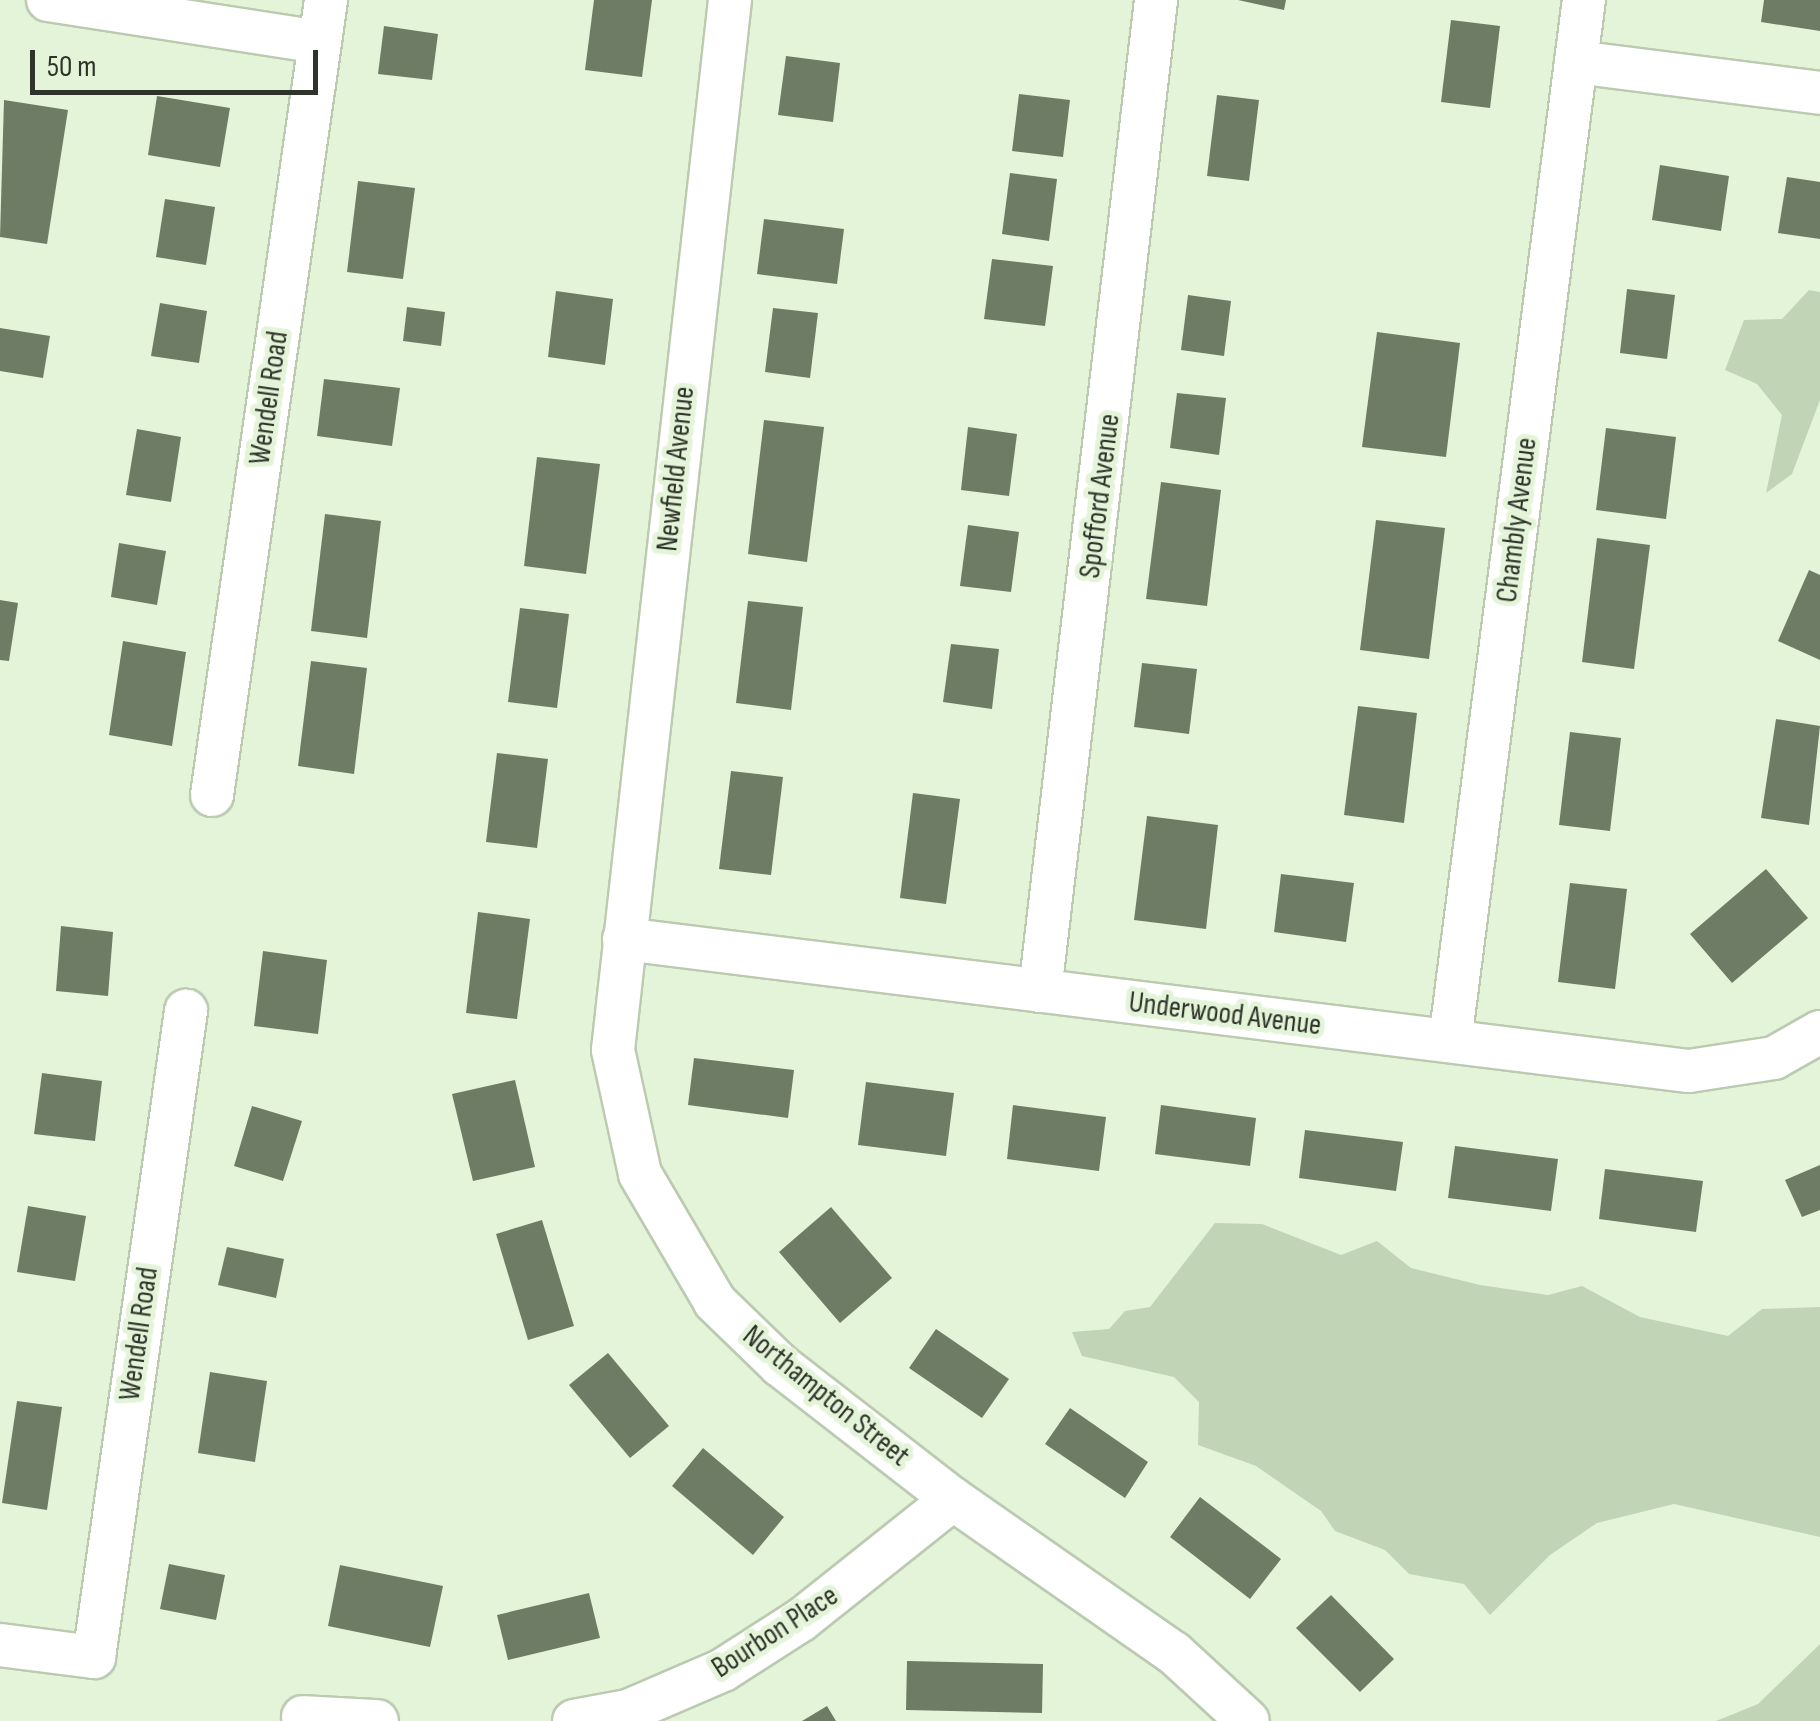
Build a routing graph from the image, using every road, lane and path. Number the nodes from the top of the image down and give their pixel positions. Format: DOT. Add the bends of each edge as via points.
graph roads {
  1 [pos="48,0"];
  2 [pos="326,0"];
  3 [pos="730,0"];
  4 [pos="1156,0"];
  5 [pos="1584,0"];
  6 [pos="320,42"];
  7 [pos="1576,62"];
  8 [pos="1820,93"];
  9 [pos="212,795"];
  10 [pos="624,939"];
  11 [pos="1040,991"];
  12 [pos="186,1011"];
  13 [pos="1820,1032"];
  14 [pos="1450,1041"];
  15 [pos="954,1500"];
  16 [pos="0,1645"];
  17 [pos="303,1716"];
  18 [pos="377,1721"];
  19 [pos="574,1721"];
  20 [pos="1248,1721"];
  1 -- 6 [label="street"];
  2 -- 6 [label="street, Wendell Road"];
  3 -- 10 [label="street, Newfield Avenue"];
  4 -- 11 [label="street, Spofford Avenue"];
  5 -- 7 [label="street, Chambly Avenue"];
  6 -- 9 [label="street, Wendell Road"];
  7 -- 8 [label="street"];
  7 -- 14 [label="street, Chambly Avenue"];
  10 -- 11 [label="street, Underwood Avenue"];
  10 -- 15 [label="street, Northampton Street" via="613,1050 640,1174 669,1230 715,1302 780,1365"];
  11 -- 14 [label="street, Underwood Avenue"];
  12 -- 16 [label="street, Wendell Road" via="94,1658"];
  13 -- 14 [label="street, Underwood Avenue" via="1774,1058 1690,1071"];
  15 -- 19 [label="street, Bourbon Place" via="801,1620 723,1670 628,1711"];
  15 -- 20 [label="street, Northampton Street" via="1174,1653"];
  17 -- 18 [label="street"];
}
